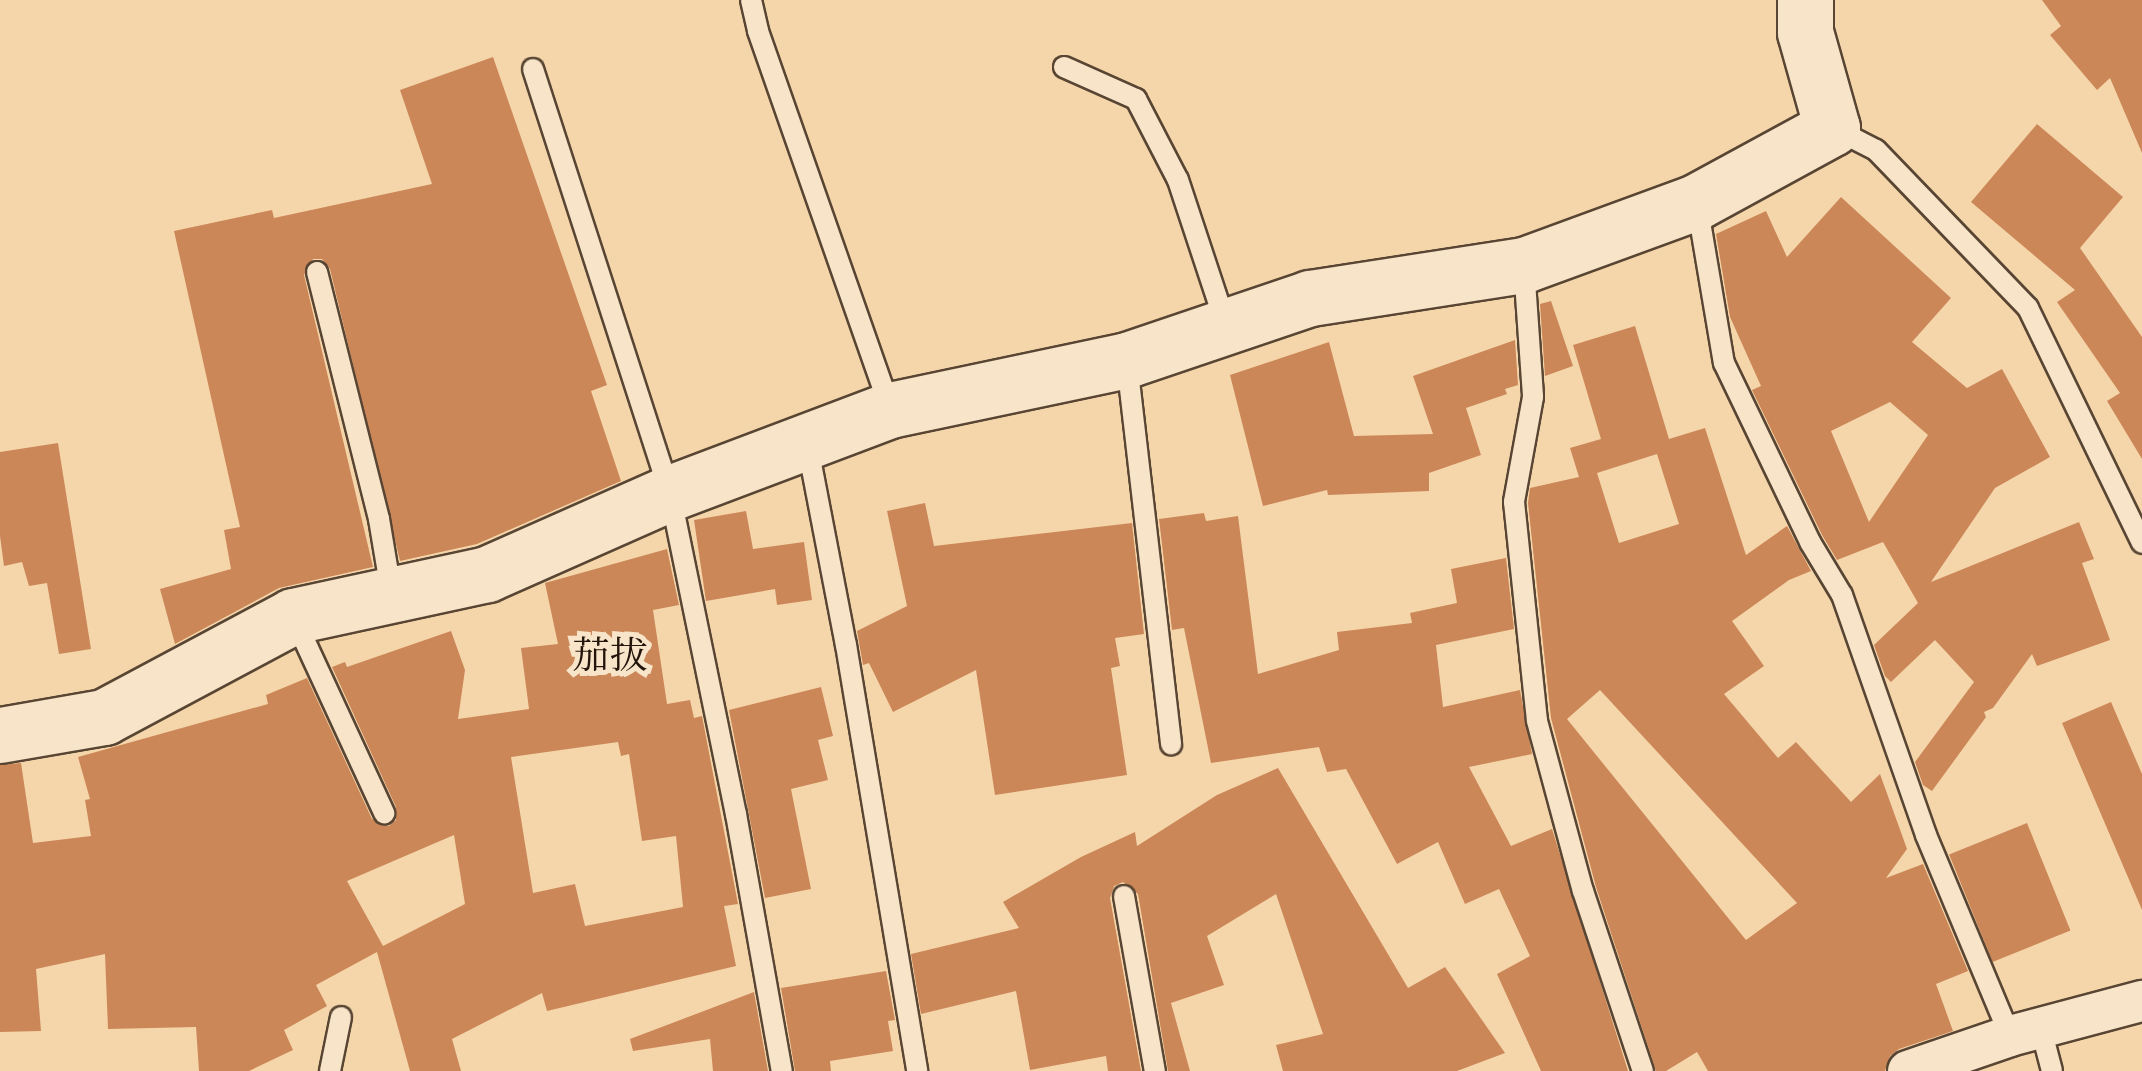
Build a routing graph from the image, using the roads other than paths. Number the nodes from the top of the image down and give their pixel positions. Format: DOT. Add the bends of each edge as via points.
graph roads {
  1 [pos="751,0"];
  2 [pos="1805,0"];
  3 [pos="1064,68"];
  4 [pos="533,69"];
  5 [pos="1832,128"];
  6 [pos="1696,202"];
  7 [pos="1524,265"];
  8 [pos="316,272"];
  9 [pos="1227,326"];
  10 [pos="1127,360"];
  11 [pos="890,410"];
  12 [pos="806,442"];
  13 [pos="670,494"];
  14 [pos="2142,542"];
  15 [pos="392,597"];
  16 [pos="293,616"];
  17 [pos="0,735"];
  18 [pos="1171,744"];
  19 [pos="384,813"];
  20 [pos="1124,896"];
  21 [pos="2142,1001"];
  22 [pos="341,1017"];
  23 [pos="2025,1033"];
  24 [pos="330,1071"];
  25 [pos="782,1071"];
  26 [pos="917,1071"];
  27 [pos="1155,1071"];
  28 [pos="1643,1071"];
  29 [pos="1908,1071"];
  30 [pos="2052,1071"];
  1 -- 11 [label="lane"];
  2 -- 5 [label="street" via="1805,32"];
  3 -- 9 [label="lane" via="1136,99 1178,180"];
  4 -- 13 [label="lane"];
  5 -- 6 [label="street"];
  5 -- 14 [label="lane" via="1876,150 2028,308"];
  6 -- 7 [label="street"];
  6 -- 23 [label="lane" via="1724,362 1842,595 1926,835"];
  7 -- 9 [label="street" via="1310,298"];
  7 -- 28 [label="lane" via="1533,396 1514,502 1537,721 1583,891"];
  8 -- 15 [label="lane" via="379,519"];
  9 -- 10 [label="street"];
  10 -- 11 [label="street"];
  10 -- 18 [label="lane"];
  11 -- 12 [label="street"];
  12 -- 13 [label="street"];
  12 -- 26 [label="lane"];
  13 -- 15 [label="street" via="487,574"];
  13 -- 25 [label="lane"];
  15 -- 16 [label="street"];
  16 -- 17 [label="street" via="104,717"];
  16 -- 19 [label="lane"];
  20 -- 27 [label="lane"];
  21 -- 23 [label="street"];
  22 -- 24 [label="lane"];
  23 -- 29 [label="street"];
  23 -- 30 [label="lane"];
}
